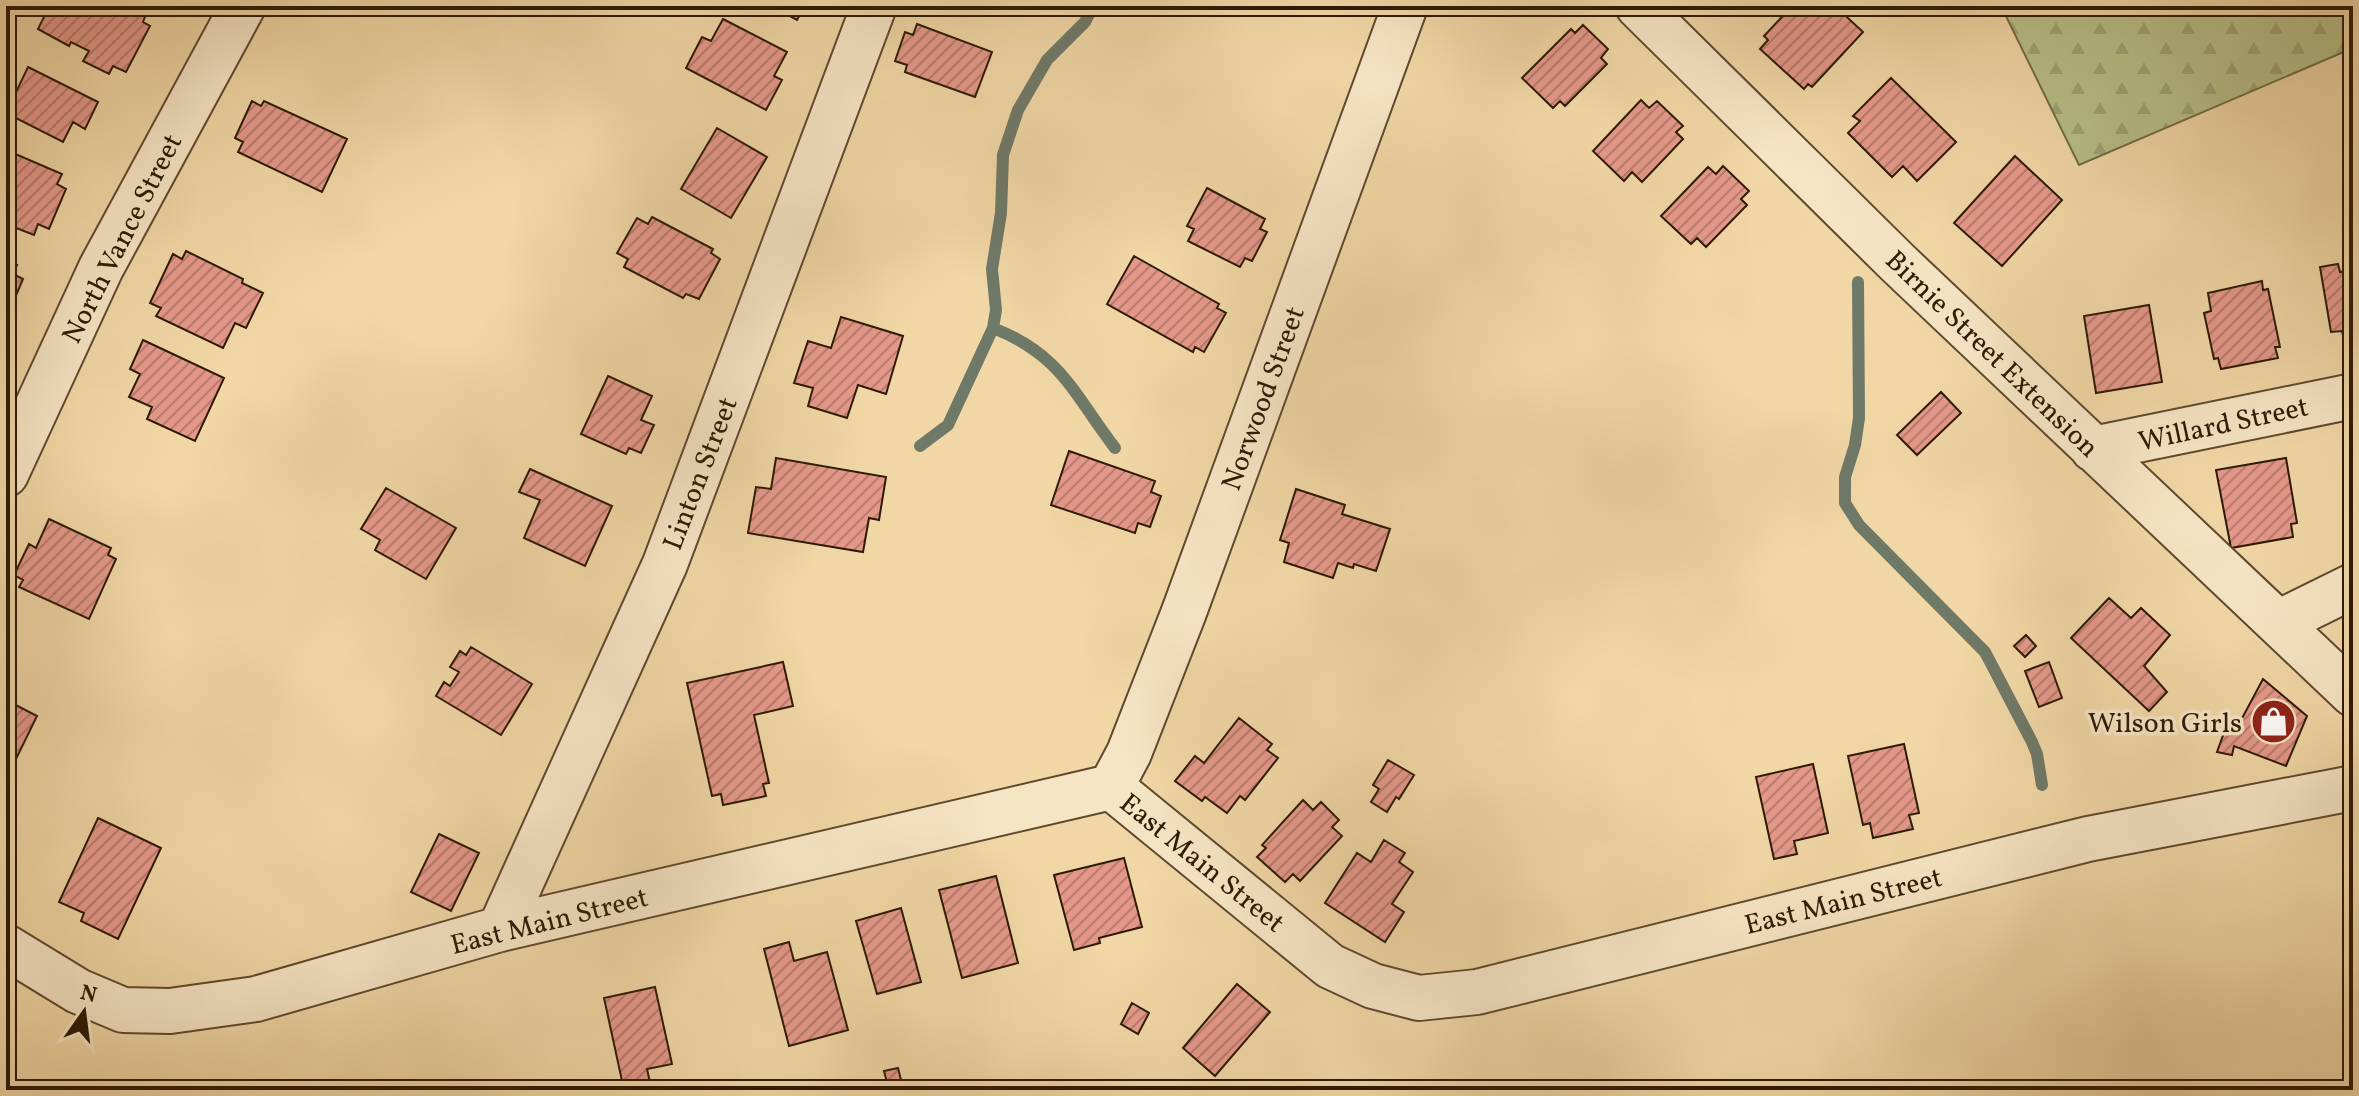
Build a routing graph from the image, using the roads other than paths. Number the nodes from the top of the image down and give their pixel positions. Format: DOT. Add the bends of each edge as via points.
graph roads {
  1 [pos="243,6"];
  2 [pos="874,6"];
  3 [pos="1405,6"];
  4 [pos="1638,6"];
  5 [pos="2353,396"];
  6 [pos="2093,449"];
  7 [pos="6,474"];
  8 [pos="2353,586"];
  9 [pos="2278,623"];
  10 [pos="2353,694"];
  11 [pos="1111,787"];
  12 [pos="2353,788"];
  13 [pos="500,929"];
  14 [pos="6,947"];
  1 -- 7 [label="street, North Vance Street" via="101,268"];
  2 -- 13 [label="street, Linton Street" via="665,564"];
  3 -- 11 [label="street, Norwood Street" via="1184,612"];
  4 -- 6 [label="street, Birnie Street Extension"];
  5 -- 6 [label="street, Willard Street"];
  6 -- 9 [label="street, Birnie Street Extension"];
  8 -- 9 [label="street"];
  9 -- 10 [label="street, Birnie Street Extension"];
  11 -- 12 [label="street, East Main Street" via="1330,966 1373,986 1419,998 1477,992 2088,839"];
  11 -- 13 [label="street, East Main Street"];
  13 -- 14 [label="street, East Main Street" via="256,999 170,1011 123,1010 78,991"];
}
